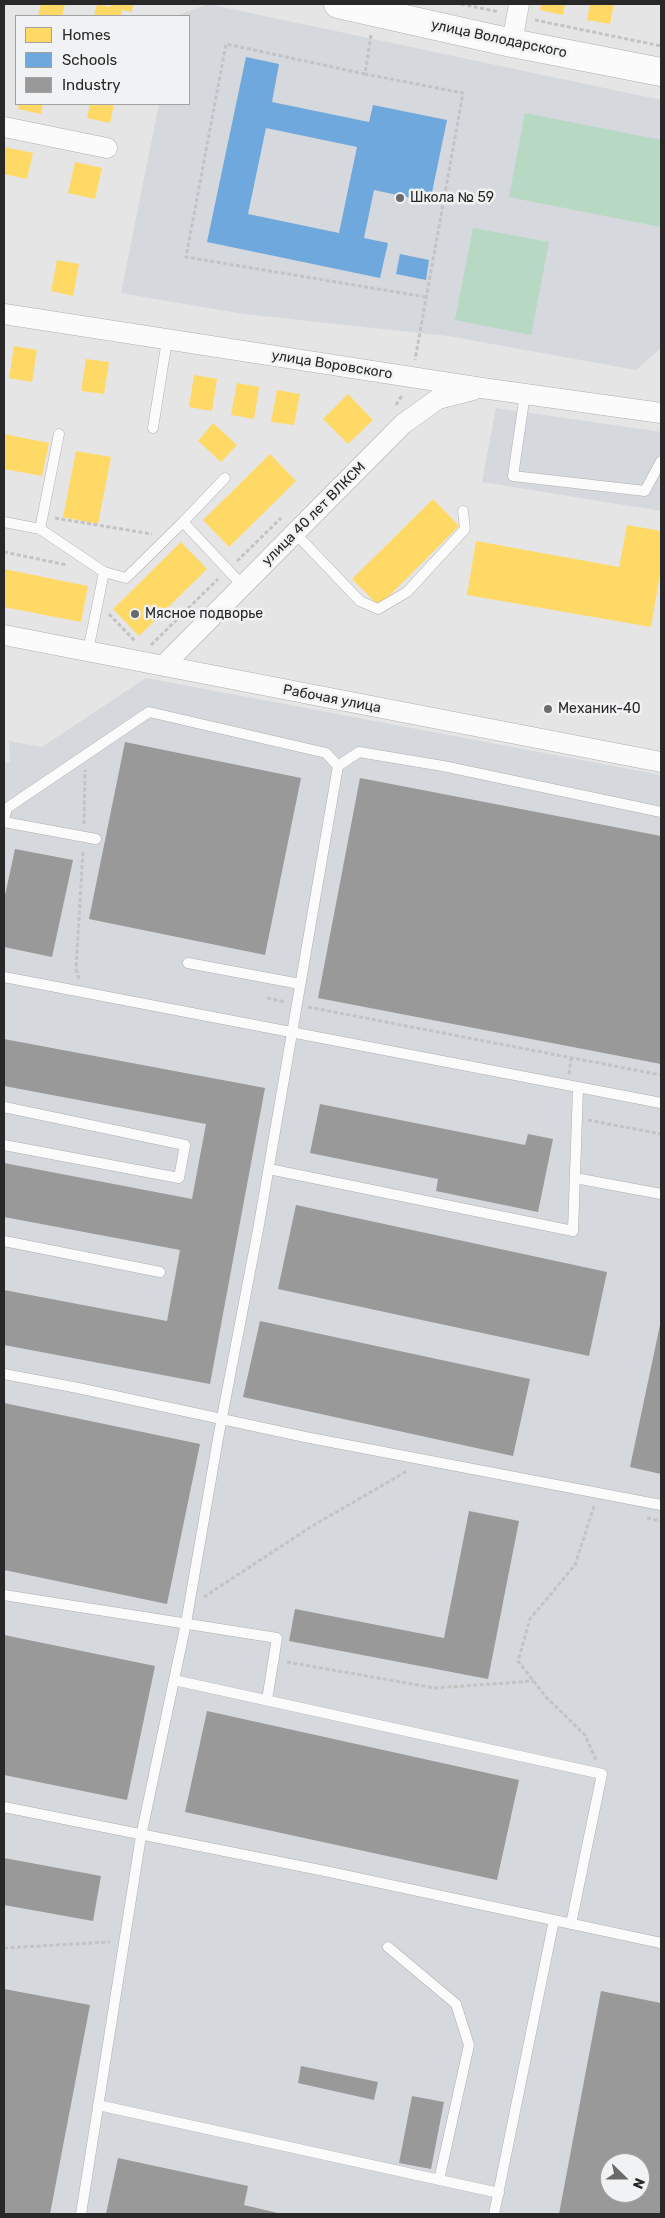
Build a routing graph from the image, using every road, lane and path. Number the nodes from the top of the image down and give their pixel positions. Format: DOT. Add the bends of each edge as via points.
graph roads {
  1 [pos="338,4"];
  2 [pos="461,4"];
  3 [pos="518,10"];
  4 [pos="512,43"];
  5 [pos="661,46"];
  6 [pos="661,72"];
  7 [pos="365,74"];
  8 [pos="4,127"];
  9 [pos="107,148"];
  10 [pos="426,297"];
  11 [pos="4,314"];
  12 [pos="167,340"];
  13 [pos="482,388"];
  14 [pos="524,394"];
  15 [pos="661,413"];
  16 [pos="153,428"];
  17 [pos="59,434"];
  18 [pos="661,461"];
  19 [pos="226,478"];
  20 [pos="463,511"];
  21 [pos="43,516"];
  22 [pos="4,522"];
  23 [pos="183,522"];
  24 [pos="40,529"];
  25 [pos="295,533"];
  26 [pos="168,537"];
  27 [pos="4,552"];
  28 [pos="68,565"];
  29 [pos="104,572"];
  30 [pos="243,586"];
  31 [pos="4,635"];
  32 [pos="88,651"];
  33 [pos="163,666"];
  34 [pos="85,755"];
  35 [pos="661,762"];
  36 [pos="338,766"];
  37 [pos="5,809"];
  38 [pos="661,812"];
  39 [pos="4,821"];
  40 [pos="84,836"];
  41 [pos="96,839"];
  42 [pos="188,962"];
  43 [pos="4,977"];
  44 [pos="300,984"];
  45 [pos="82,992"];
  46 [pos="267,998"];
  47 [pos="297,1004"];
  48 [pos="292,1033"];
  49 [pos="571,1057"];
  50 [pos="661,1075"];
  51 [pos="573,1087"];
  52 [pos="661,1103"];
  53 [pos="4,1107"];
  54 [pos="577,1118"];
  55 [pos="661,1134"];
  56 [pos="4,1145"];
  57 [pos="268,1169"];
  58 [pos="575,1178"];
  59 [pos="661,1194"];
  60 [pos="4,1241"];
  61 [pos="160,1272"];
  62 [pos="4,1374"];
  63 [pos="222,1419"];
  64 [pos="408,1470"];
  65 [pos="597,1493"];
  66 [pos="661,1505"];
  67 [pos="4,1594"];
  68 [pos="189,1607"];
  69 [pos="186,1623"];
  70 [pos="274,1659"];
  71 [pos="174,1680"];
  72 [pos="534,1681"];
  73 [pos="267,1700"];
  74 [pos="602,1774"];
  75 [pos="4,1807"];
  76 [pos="141,1836"];
  77 [pos="554,1920"];
  78 [pos="571,1924"];
  79 [pos="124,1941"];
  80 [pos="661,1943"];
  81 [pos="388,1946"];
  82 [pos="4,1948"];
  83 [pos="98,2105"];
  84 [pos="439,2180"];
  85 [pos="499,2193"];
  86 [pos="81,2214"];
  87 [pos="494,2214"];
  1 -- 4 [label="street, улица Володарского"];
  2 -- 3 [label="path"];
  3 -- 4 [label="street"];
  3 -- 5 [label="path"];
  4 -- 6 [label="street, улица Володарского"];
  7 -- 10 [label="path" via="226,44 186,257"];
  8 -- 9 [label="street"];
  11 -- 12 [label="street, улица Воровского"];
  12 -- 13 [label="street, улица Воровского"];
  12 -- 16 [label="lane"];
  13 -- 14 [label="street, улица Воровского"];
  13 -- 25 [label="street, улица 40 лет ВЛКСМ" via="438,399 403,424"];
  14 -- 15 [label="street, улица Воровского"];
  14 -- 18 [label="lane" via="513,476 645,491"];
  17 -- 21 [label="lane"];
  19 -- 23 [label="lane"];
  20 -- 25 [label="lane" via="465,529 407,592 378,609 360,601"];
  21 -- 24 [label="lane"];
  21 -- 26 [label="path"];
  22 -- 24 [label="lane"];
  23 -- 26 [label="lane"];
  23 -- 30 [label="lane"];
  24 -- 29 [label="lane"];
  25 -- 30 [label="street, улица 40 лет ВЛКСМ"];
  26 -- 29 [label="lane" via="126,578"];
  27 -- 28 [label="path"];
  29 -- 32 [label="lane"];
  30 -- 33 [label="street, улица 40 лет ВЛКСМ"];
  31 -- 32 [label="street, Рабочая улица"];
  32 -- 33 [label="street, Рабочая улица"];
  33 -- 35 [label="street, Рабочая улица"];
  34 -- 36 [label="lane" via="149,712 326,753"];
  34 -- 37 [label="lane"];
  34 -- 40 [label="path"];
  36 -- 38 [label="lane" via="359,752 443,766"];
  36 -- 44 [label="lane"];
  37 -- 39 [label="lane"];
  39 -- 40 [label="lane"];
  40 -- 41 [label="lane"];
  40 -- 45 [label="path" via="76,969"];
  42 -- 44 [label="lane"];
  43 -- 45 [label="lane"];
  44 -- 47 [label="lane"];
  45 -- 48 [label="lane"];
  46 -- 47 [label="path"];
  47 -- 48 [label="lane"];
  47 -- 49 [label="path"];
  48 -- 51 [label="lane"];
  48 -- 57 [label="lane"];
  49 -- 50 [label="path"];
  49 -- 51 [label="path"];
  51 -- 52 [label="lane"];
  51 -- 54 [label="lane"];
  53 -- 56 [label="lane" via="185,1145 179,1178"];
  54 -- 55 [label="path"];
  54 -- 58 [label="lane"];
  57 -- 58 [label="lane" via="573,1231"];
  57 -- 63 [label="lane"];
  58 -- 59 [label="lane"];
  60 -- 61 [label="lane"];
  62 -- 63 [label="lane"];
  63 -- 65 [label="lane"];
  63 -- 68 [label="lane"];
  64 -- 68 [label="path" via="309,1528"];
  65 -- 66 [label="lane"];
  65 -- 72 [label="path" via="575,1565 530,1618 518,1661"];
  67 -- 69 [label="lane"];
  68 -- 69 [label="lane"];
  69 -- 70 [label="lane" via="277,1638"];
  69 -- 71 [label="lane"];
  70 -- 72 [label="path" via="435,1688"];
  70 -- 73 [label="lane"];
  71 -- 73 [label="lane"];
  71 -- 76 [label="lane"];
  72 -- 74 [label="path" via="585,1735"];
  73 -- 74 [label="lane"];
  74 -- 78 [label="lane"];
  75 -- 76 [label="lane"];
  76 -- 77 [label="lane"];
  76 -- 79 [label="lane"];
  77 -- 78 [label="lane"];
  77 -- 85 [label="lane"];
  78 -- 80 [label="lane"];
  79 -- 82 [label="path"];
  79 -- 83 [label="lane"];
  81 -- 84 [label="lane" via="456,2004 470,2045"];
  83 -- 84 [label="lane"];
  83 -- 86 [label="lane"];
  84 -- 85 [label="lane"];
  85 -- 87 [label="lane"];
}
